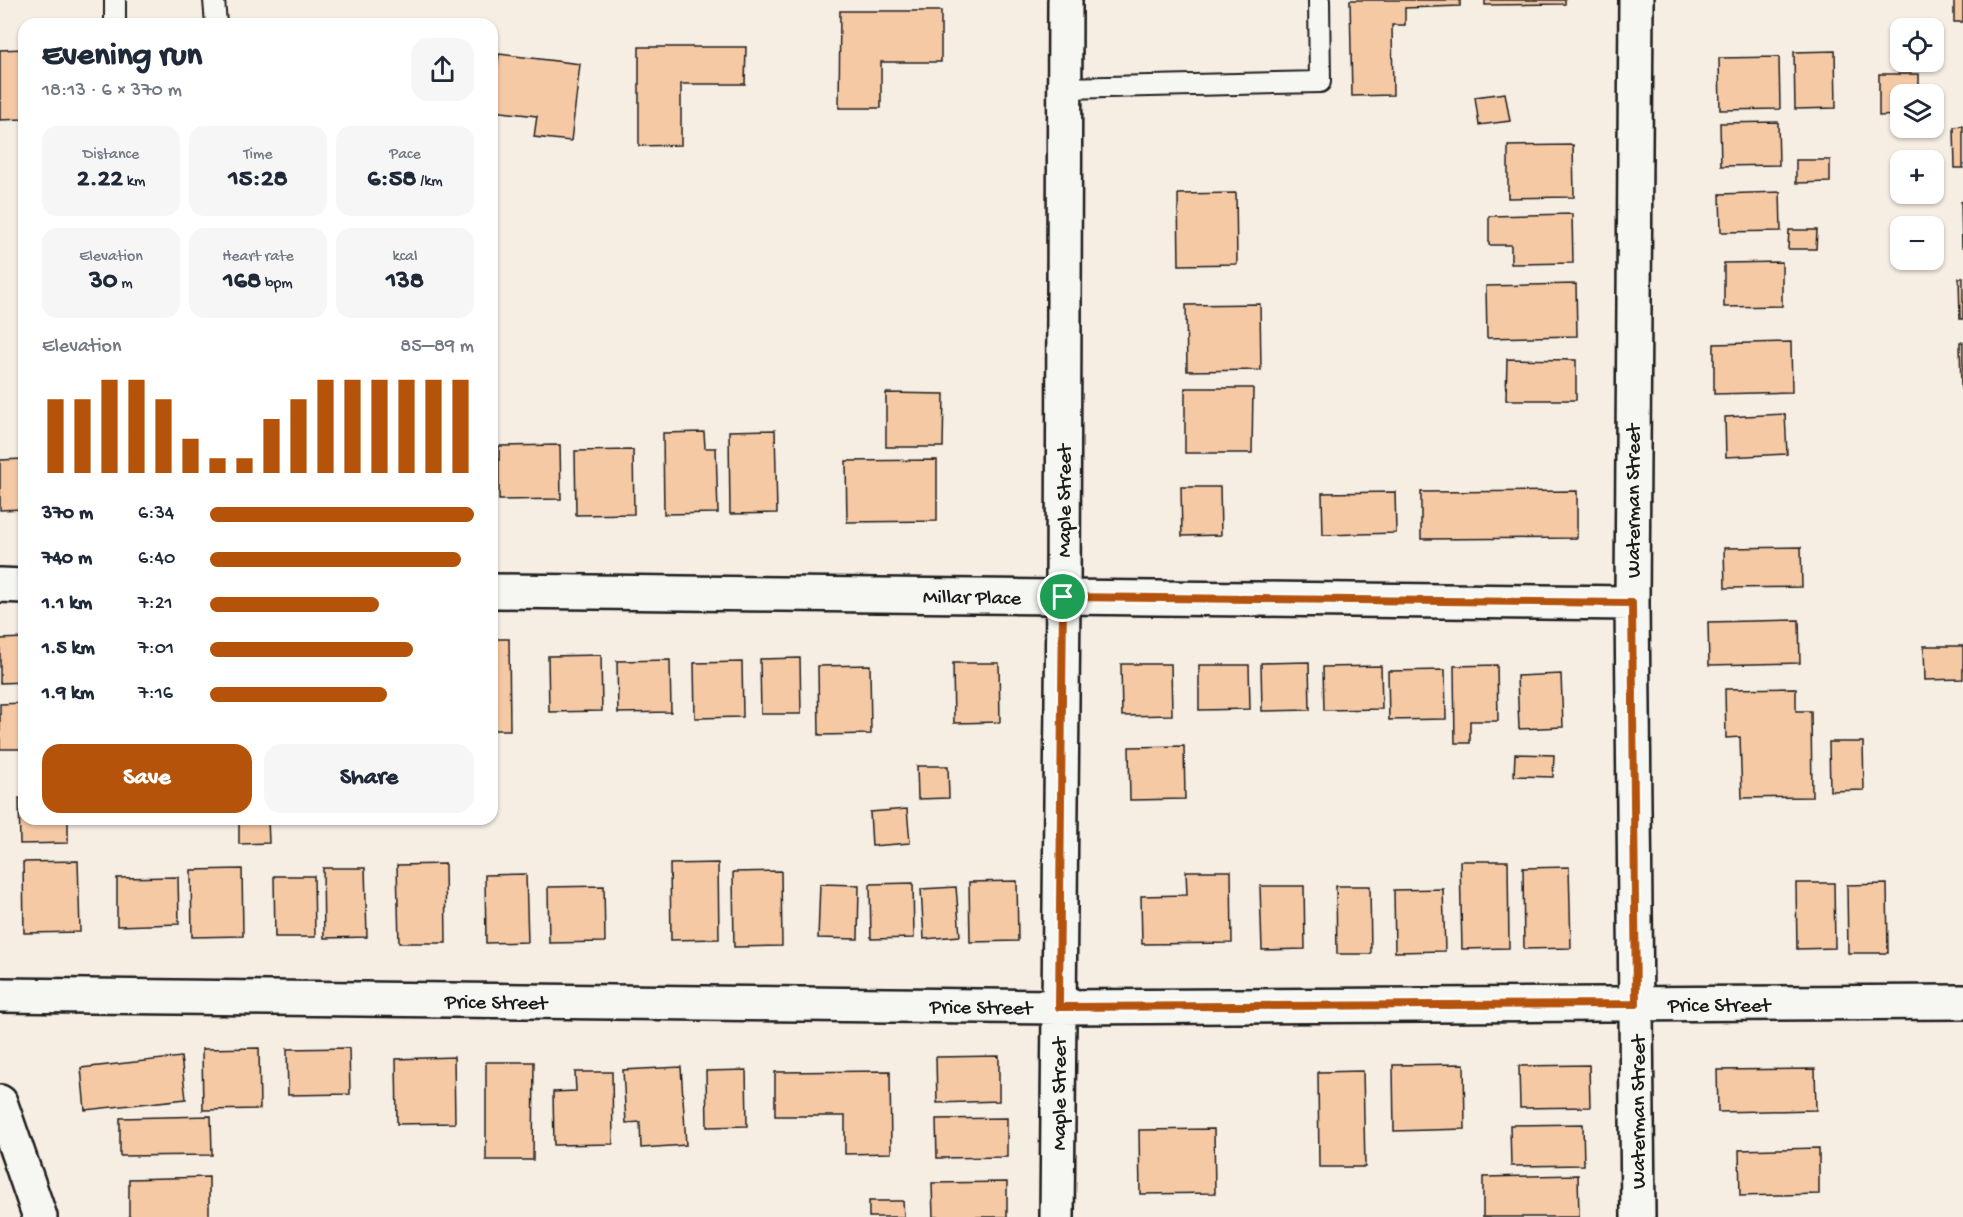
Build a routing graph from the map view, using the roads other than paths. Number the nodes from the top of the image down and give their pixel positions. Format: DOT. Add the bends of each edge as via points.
graph roads {
  1 [pos="115,0"];
  2 [pos="214,0"];
  3 [pos="1065,0"];
  4 [pos="1318,0"];
  5 [pos="1636,0"];
  6 [pos="115,18"];
  7 [pos="216,18"];
  8 [pos="1064,88"];
  9 [pos="0,585"];
  10 [pos="18,586"];
  11 [pos="498,591"];
  12 [pos="1063,597"];
  13 [pos="1632,603"];
  14 [pos="0,995"];
  15 [pos="1963,1002"];
  16 [pos="1636,1004"];
  17 [pos="1059,1007"];
  18 [pos="0,1102"];
  19 [pos="40,1217"];
  20 [pos="1057,1217"];
  21 [pos="1638,1217"];
  1 -- 6 [label="lane"];
  2 -- 7 [label="lane"];
  3 -- 8 [label="street, Maple Street"];
  4 -- 8 [label="lane" via="1320,82"];
  5 -- 13 [label="street, Waterman Street"];
  8 -- 12 [label="street, Maple Street"];
  9 -- 10 [label="street"];
  11 -- 12 [label="street, Millar Place"];
  12 -- 13 [label="street, Millar Place"];
  12 -- 17 [label="street, Maple Street"];
  13 -- 16 [label="street, Waterman Street"];
  14 -- 17 [label="street, Price Street"];
  15 -- 16 [label="street, Price Street"];
  16 -- 17 [label="street, Price Street"];
  16 -- 21 [label="street, Waterman Street"];
  17 -- 20 [label="street, Maple Street"];
  18 -- 19 [label="street"];
}
